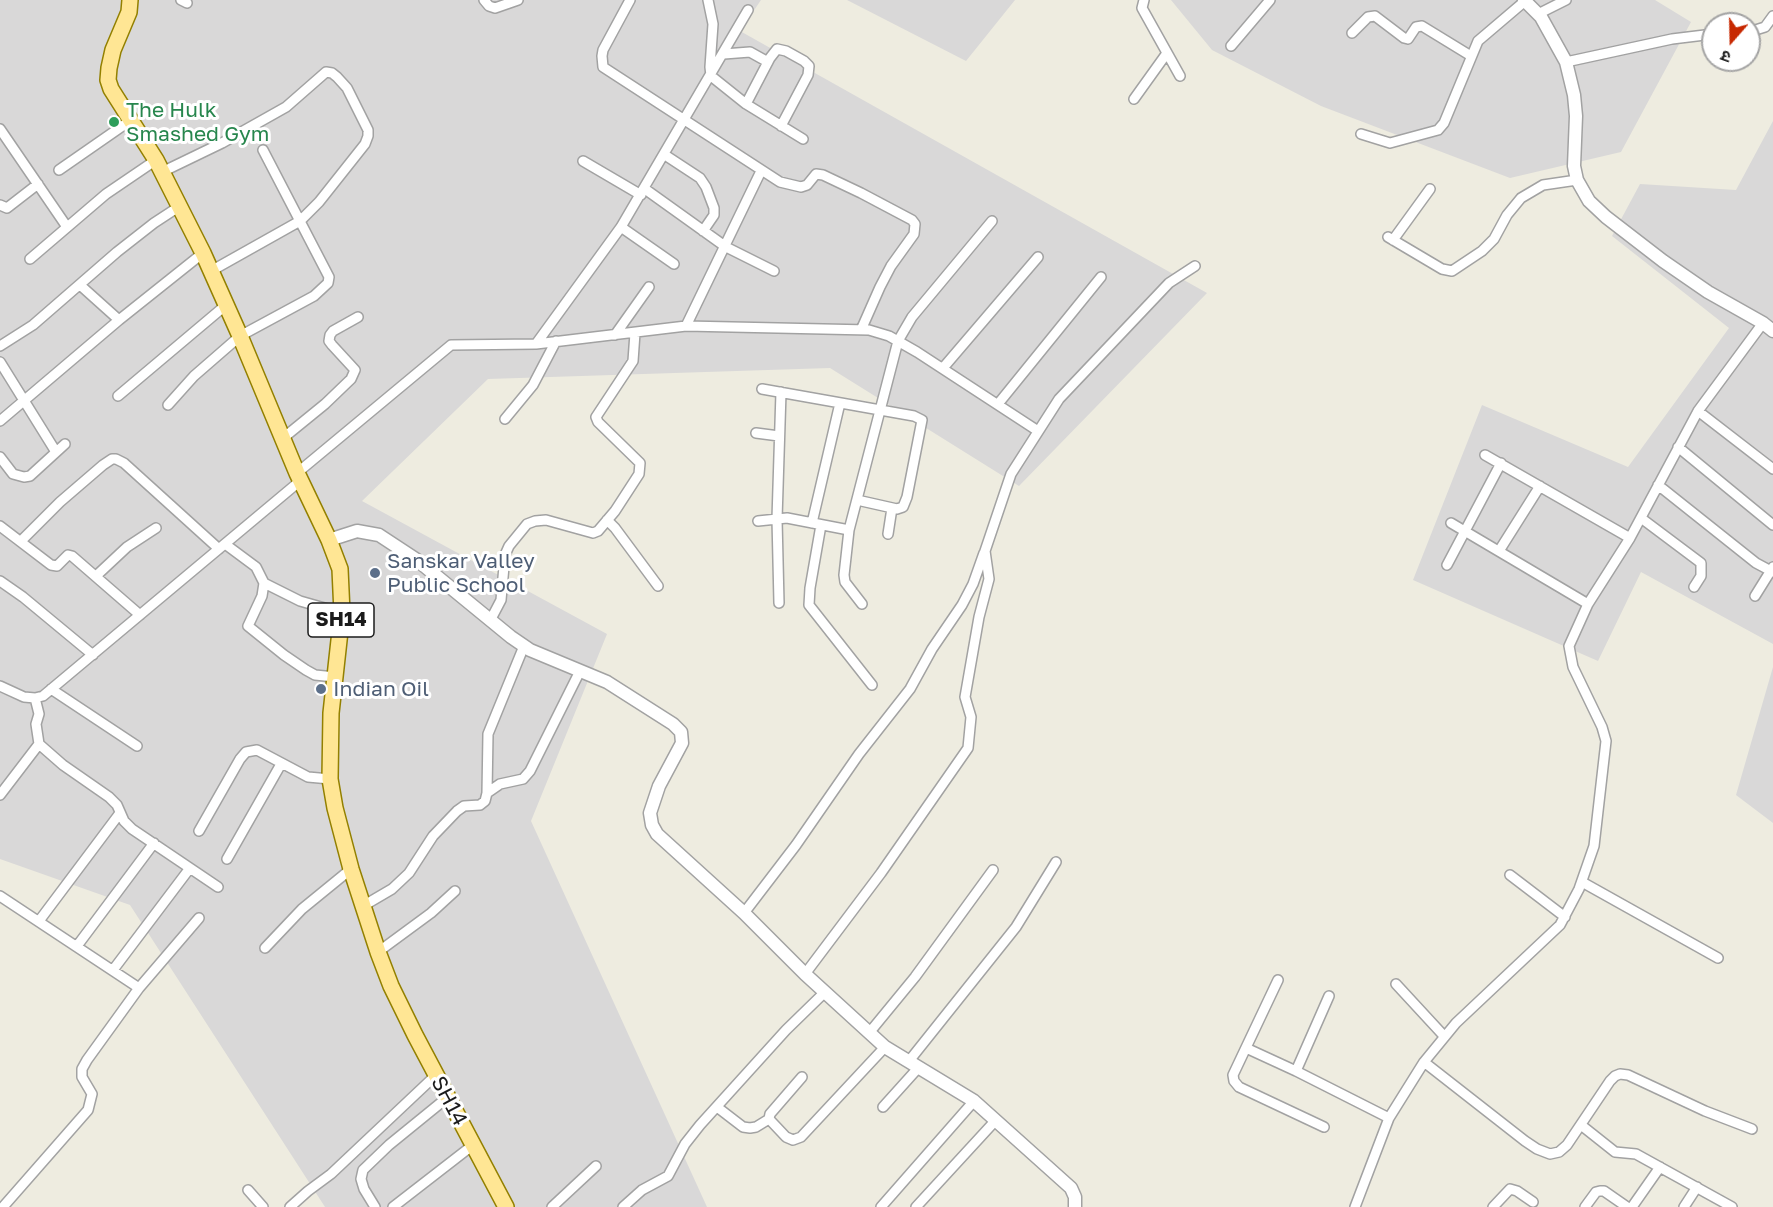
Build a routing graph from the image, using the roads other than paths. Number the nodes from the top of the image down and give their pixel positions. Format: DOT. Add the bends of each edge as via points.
graph roads {
  1 [pos="484,0"];
  2 [pos="518,0"];
  3 [pos="630,0"];
  4 [pos="708,0"];
  5 [pos="1144,0"];
  6 [pos="1270,0"];
  7 [pos="1525,0"];
  8 [pos="1566,0"];
  9 [pos="129,6"];
  10 [pos="748,10"];
  11 [pos="1538,14"];
  12 [pos="1773,16"];
  13 [pos="1761,28"];
  14 [pos="1352,33"];
  15 [pos="1701,36"];
  16 [pos="1231,46"];
  17 [pos="1167,53"];
  18 [pos="724,54"];
  19 [pos="1471,56"];
  20 [pos="768,62"];
  21 [pos="1566,62"];
  22 [pos="711,76"];
  23 [pos="1180,76"];
  24 [pos="1134,99"];
  25 [pos="746,104"];
  26 [pos="131,120"];
  27 [pos="685,121"];
  28 [pos="781,126"];
  29 [pos="0,129"];
  30 [pos="1360,134"];
  31 [pos="802,140"];
  32 [pos="263,150"];
  33 [pos="665,155"];
  34 [pos="583,161"];
  35 [pos="159,166"];
  36 [pos="59,170"];
  37 [pos="761,171"];
  38 [pos="1576,180"];
  39 [pos="38,184"];
  40 [pos="1430,189"];
  41 [pos="643,192"];
  42 [pos="0,205"];
  43 [pos="180,206"];
  44 [pos="300,221"];
  45 [pos="992,221"];
  46 [pos="67,227"];
  47 [pos="621,227"];
  48 [pos="703,231"];
  49 [pos="726,247"];
  50 [pos="203,253"];
  51 [pos="1038,257"];
  52 [pos="30,259"];
  53 [pos="674,264"];
  54 [pos="1195,266"];
  55 [pos="211,271"];
  56 [pos="774,271"];
  57 [pos="1101,277"];
  58 [pos="80,285"];
  59 [pos="649,287"];
  60 [pos="226,305"];
  61 [pos="358,316"];
  62 [pos="118,320"];
  63 [pos="686,326"];
  64 [pos="1770,328"];
  65 [pos="861,330"];
  66 [pos="635,333"];
  67 [pos="240,336"];
  68 [pos="615,336"];
  69 [pos="556,341"];
  70 [pos="898,341"];
  71 [pos="536,344"];
  72 [pos="0,346"];
  73 [pos="0,362"];
  74 [pos="943,368"];
  75 [pos="762,389"];
  76 [pos="780,392"];
  77 [pos="118,396"];
  78 [pos="23,401"];
  79 [pos="840,403"];
  80 [pos="998,404"];
  81 [pos="168,405"];
  82 [pos="880,410"];
  83 [pos="1698,411"];
  84 [pos="505,419"];
  85 [pos="0,421"];
  86 [pos="1038,431"];
  87 [pos="756,434"];
  88 [pos="779,436"];
  89 [pos="282,439"];
  90 [pos="65,444"];
  91 [pos="1678,447"];
  92 [pos="56,452"];
  93 [pos="1485,455"];
  94 [pos="0,457"];
  95 [pos="1501,463"];
  96 [pos="1773,470"];
  97 [pos="299,477"];
  98 [pos="1658,485"];
  99 [pos="1540,486"];
  100 [pos="857,500"];
  101 [pos="892,508"];
  102 [pos="1641,518"];
  103 [pos="777,519"];
  104 [pos="607,520"];
  105 [pos="758,521"];
  106 [pos="1451,523"];
  107 [pos="817,524"];
  108 [pos="1773,525"];
  109 [pos="0,526"];
  110 [pos="156,528"];
  111 [pos="849,531"];
  112 [pos="1464,531"];
  113 [pos="888,534"];
  114 [pos="1630,538"];
  115 [pos="329,540"];
  116 [pos="21,542"];
  117 [pos="222,547"];
  118 [pos="985,551"];
  119 [pos="1498,551"];
  120 [pos="1447,565"];
  121 [pos="1772,570"];
  122 [pos="96,576"];
  123 [pos="0,581"];
  124 [pos="264,583"];
  125 [pos="658,586"];
  126 [pos="1694,586"];
  127 [pos="1755,596"];
  128 [pos="779,603"];
  129 [pos="862,604"];
  130 [pos="1588,604"];
  131 [pos="342,613"];
  132 [pos="140,615"];
  133 [pos="491,619"];
  134 [pos="524,646"];
  135 [pos="93,655"];
  136 [pos="580,671"];
  137 [pos="335,677"];
  138 [pos="872,685"];
  139 [pos="0,686"];
  140 [pos="51,689"];
  141 [pos="35,698"];
  142 [pos="39,744"];
  143 [pos="137,746"];
  144 [pos="281,764"];
  145 [pos="330,779"];
  146 [pos="487,793"];
  147 [pos="0,795"];
  148 [pos="120,813"];
  149 [pos="200,831"];
  150 [pos="154,843"];
  151 [pos="227,860"];
  152 [pos="1056,862"];
  153 [pos="190,868"];
  154 [pos="351,869"];
  155 [pos="993,870"];
  156 [pos="1510,875"];
  157 [pos="1582,882"];
  158 [pos="218,887"];
  159 [pos="455,891"];
  160 [pos="0,896"];
  161 [pos="363,906"];
  162 [pos="744,913"];
  163 [pos="199,918"];
  164 [pos="1564,918"];
  165 [pos="39,921"];
  166 [pos="77,946"];
  167 [pos="265,948"];
  168 [pos="378,952"];
  169 [pos="1718,958"];
  170 [pos="113,970"];
  171 [pos="805,974"];
  172 [pos="1278,980"];
  173 [pos="1396,984"];
  174 [pos="139,988"];
  175 [pos="825,992"];
  176 [pos="1329,996"];
  177 [pos="869,1033"];
  178 [pos="1444,1036"];
  179 [pos="885,1047"];
  180 [pos="1246,1048"];
  181 [pos="1424,1062"];
  182 [pos="914,1064"];
  183 [pos="1296,1071"];
  184 [pos="436,1074"];
  185 [pos="802,1077"];
  186 [pos="448,1097"];
  187 [pos="974,1101"];
  188 [pos="717,1107"];
  189 [pos="883,1107"];
  190 [pos="1389,1118"];
  191 [pos="769,1119"];
  192 [pos="996,1120"];
  193 [pos="1581,1125"];
  194 [pos="1324,1126"];
  195 [pos="1752,1129"];
  196 [pos="472,1145"];
  197 [pos="596,1167"];
  198 [pos="1660,1167"];
  199 [pos="1697,1188"];
  200 [pos="248,1190"];
  201 [pos="1533,1202"];
  202 [pos="1728,1206"];
  203 [pos="3,1207"];
  204 [pos="263,1207"];
  205 [pos="290,1207"];
  206 [pos="375,1207"];
  207 [pos="393,1207"];
  208 [pos="506,1207"];
  209 [pos="552,1207"];
  210 [pos="622,1207"];
  211 [pos="881,1207"];
  212 [pos="916,1207"];
  213 [pos="1075,1207"];
  214 [pos="1355,1207"];
  215 [pos="1493,1207"];
  216 [pos="1585,1207"];
  217 [pos="1630,1207"];
  218 [pos="1684,1207"];
  1 -- 2 [label="street" via="495,8"];
  3 -- 27 [label="street" via="603,50 603,67"];
  4 -- 22 [label="street" via="713,24"];
  5 -- 17 [label="street" via="1142,8"];
  6 -- 16 [label="street"];
  7 -- 11 [label="street"];
  7 -- 19 [label="street" via="1484,34"];
  8 -- 11 [label="street"];
  9 -- 26 [label="main road, SH14 / SH14" via="113,50 108,80"];
  10 -- 18 [label="street"];
  11 -- 21 [label="street"];
  12 -- 13 [label="street"];
  14 -- 19 [label="street" via="1368,17 1375,16 1404,38 1408,39 1416,27 1422,26"];
  15 -- 21 [label="street"];
  17 -- 23 [label="street"];
  17 -- 24 [label="street"];
  18 -- 20 [label="street" via="750,52"];
  18 -- 22 [label="street"];
  19 -- 30 [label="street" via="1438,130 1390,143"];
  20 -- 25 [label="street"];
  20 -- 28 [label="street" via="777,49 809,66 806,81"];
  21 -- 38 [label="street" via="1574,95"];
  22 -- 25 [label="street"];
  22 -- 27 [label="street"];
  25 -- 28 [label="street"];
  26 -- 35 [label="main road, SH14 / SH14"];
  26 -- 36 [label="street"];
  27 -- 33 [label="street"];
  27 -- 37 [label="street"];
  28 -- 31 [label="street"];
  29 -- 39 [label="street"];
  32 -- 44 [label="street"];
  33 -- 41 [label="street"];
  33 -- 48 [label="street" via="700,178 706,187 714,215"];
  34 -- 41 [label="street"];
  35 -- 43 [label="main road, SH14 / SH14"];
  35 -- 44 [label="street" via="222,143 286,107 326,72 332,73 347,88 368,136"];
  35 -- 46 [label="street" via="114,188"];
  37 -- 49 [label="street"];
  37 -- 65 [label="street" via="801,188 816,174 823,175 915,224 914,234 891,266"];
  38 -- 40 [label="street" via="1543,185 1521,198 1494,239 1452,272 1390,239"];
  38 -- 64 [label="street" via="1606,218 1708,292"];
  39 -- 42 [label="street" via="7,208"];
  39 -- 46 [label="street"];
  41 -- 47 [label="street"];
  41 -- 48 [label="street"];
  43 -- 50 [label="main road, SH14 / SH14"];
  43 -- 58 [label="street" via="154,222"];
  44 -- 55 [label="street"];
  44 -- 67 [label="street" via="329,277 328,283 314,296"];
  45 -- 70 [label="street" via="912,317"];
  46 -- 52 [label="street"];
  47 -- 53 [label="street"];
  47 -- 71 [label="street"];
  48 -- 49 [label="street"];
  49 -- 56 [label="street"];
  49 -- 63 [label="street"];
  50 -- 55 [label="main road, SH14 / SH14"];
  50 -- 62 [label="street"];
  51 -- 74 [label="street"];
  54 -- 86 [label="street" via="1169,283 1059,399"];
  55 -- 60 [label="main road, SH14 / SH14"];
  57 -- 80 [label="street"];
  58 -- 62 [label="street"];
  58 -- 72 [label="street" via="33,325"];
  59 -- 68 [label="street"];
  60 -- 67 [label="main road, SH14 / SH14"];
  60 -- 77 [label="street"];
  61 -- 89 [label="street" via="333,331 329,341 355,370 351,379"];
  62 -- 78 [label="street"];
  63 -- 65 [label="street"];
  63 -- 66 [label="street"];
  64 -- 83 [label="street"];
  65 -- 70 [label="street"];
  66 -- 68 [label="street"];
  66 -- 104 [label="street" via="633,361 596,417 640,463 624,499"];
  67 -- 81 [label="street"];
  67 -- 89 [label="main road, SH14 / SH14"];
  68 -- 69 [label="street"];
  69 -- 71 [label="street"];
  69 -- 84 [label="street" via="533,385"];
  70 -- 74 [label="street"];
  70 -- 82 [label="street"];
  71 -- 97 [label="street" via="451,345"];
  73 -- 78 [label="street"];
  74 -- 80 [label="street"];
  75 -- 76 [label="street"];
  76 -- 79 [label="street"];
  76 -- 88 [label="street"];
  78 -- 85 [label="street"];
  78 -- 92 [label="street"];
  79 -- 82 [label="street"];
  79 -- 107 [label="street"];
  80 -- 86 [label="street"];
  82 -- 100 [label="street"];
  82 -- 101 [label="street" via="919,417 922,422 905,504 900,510"];
  83 -- 91 [label="street"];
  83 -- 96 [label="street"];
  86 -- 118 [label="street" via="1011,474"];
  87 -- 88 [label="street"];
  88 -- 103 [label="street"];
  89 -- 97 [label="main road, SH14 / SH14"];
  90 -- 92 [label="street"];
  91 -- 98 [label="street"];
  91 -- 108 [label="street"];
  92 -- 94 [label="street" via="24,477 13,474"];
  93 -- 95 [label="street"];
  95 -- 99 [label="street"];
  95 -- 112 [label="street"];
  97 -- 115 [label="main road, SH14 / SH14"];
  97 -- 117 [label="street"];
  98 -- 102 [label="street"];
  98 -- 121 [label="street" via="1756,563"];
  99 -- 114 [label="street"];
  99 -- 119 [label="street"];
  100 -- 101 [label="street"];
  100 -- 111 [label="street"];
  101 -- 113 [label="street"];
  102 -- 114 [label="street"];
  102 -- 126 [label="street" via="1701,563 1701,576"];
  103 -- 105 [label="street"];
  103 -- 107 [label="street"];
  103 -- 128 [label="street"];
  104 -- 125 [label="street"];
  104 -- 133 [label="street" via="593,534 546,520 527,524 505,555 501,600"];
  106 -- 112 [label="street"];
  107 -- 111 [label="street"];
  107 -- 138 [label="street" via="809,605"];
  109 -- 116 [label="street"];
  110 -- 122 [label="street" via="127,547"];
  111 -- 129 [label="street" via="845,582"];
  112 -- 119 [label="street"];
  112 -- 120 [label="street"];
  114 -- 130 [label="street"];
  115 -- 131 [label="main road, SH14 / SH14" via="340,569"];
  115 -- 133 [label="street" via="357,531 379,535"];
  116 -- 117 [label="street" via="60,502 103,465 116,459"];
  116 -- 122 [label="street" via="55,566 70,555"];
  117 -- 124 [label="street" via="256,567"];
  117 -- 132 [label="street"];
  118 -- 162 [label="street" via="962,605 910,689"];
  118 -- 171 [label="street" via="989,579 965,697 971,717 968,748"];
  119 -- 130 [label="street"];
  121 -- 127 [label="street"];
  122 -- 132 [label="street"];
  123 -- 135 [label="street"];
  124 -- 131 [label="street" via="300,601"];
  124 -- 137 [label="street" via="248,626 306,670"];
  130 -- 157 [label="street" via="1569,646 1569,656 1606,741 1594,846"];
  131 -- 137 [label="main road, SH14 / SH14"];
  132 -- 135 [label="street"];
  133 -- 134 [label="street"];
  134 -- 136 [label="street"];
  134 -- 146 [label="street" via="488,734"];
  135 -- 140 [label="street"];
  136 -- 146 [label="street" via="530,771 523,778 500,784"];
  136 -- 162 [label="street" via="628,694 681,732 682,743 654,801 652,825 657,834"];
  137 -- 145 [label="main road, SH14 / SH14"];
  139 -- 141 [label="street" via="24,698"];
  140 -- 141 [label="street"];
  140 -- 143 [label="street"];
  141 -- 142 [label="street"];
  142 -- 147 [label="street"];
  142 -- 148 [label="street" via="109,797"];
  144 -- 145 [label="street" via="308,777"];
  144 -- 149 [label="street" via="257,750 246,752"];
  144 -- 151 [label="street"];
  145 -- 154 [label="main road, SH14 / SH14"];
  146 -- 161 [label="street" via="480,805 464,806 432,836 409,873 392,890"];
  148 -- 150 [label="street" via="132,829"];
  148 -- 165 [label="street"];
  150 -- 153 [label="street"];
  150 -- 166 [label="street"];
  152 -- 182 [label="street" via="1016,927"];
  153 -- 158 [label="street"];
  153 -- 170 [label="street"];
  154 -- 161 [label="main road, SH14 / SH14"];
  154 -- 167 [label="street" via="302,909"];
  155 -- 177 [label="street"];
  156 -- 164 [label="street"];
  157 -- 164 [label="street"];
  157 -- 169 [label="street"];
  159 -- 168 [label="street"];
  160 -- 165 [label="street"];
  161 -- 168 [label="main road, SH14 / SH14"];
  162 -- 171 [label="street"];
  163 -- 174 [label="street"];
  164 -- 178 [label="street"];
  165 -- 166 [label="street"];
  166 -- 170 [label="street"];
  168 -- 184 [label="main road, SH14 / SH14"];
  170 -- 174 [label="street"];
  171 -- 175 [label="street"];
  172 -- 180 [label="street"];
  173 -- 178 [label="street"];
  174 -- 203 [label="street" via="82,1069 92,1094 88,1110"];
  175 -- 177 [label="street"];
  175 -- 188 [label="street"];
  176 -- 183 [label="street"];
  177 -- 179 [label="street"];
  178 -- 181 [label="street"];
  179 -- 182 [label="street"];
  179 -- 191 [label="street" via="797,1139 786,1137"];
  180 -- 183 [label="street"];
  180 -- 194 [label="street" via="1233,1075 1239,1087"];
  181 -- 190 [label="street"];
  181 -- 193 [label="street" via="1537,1149 1550,1154 1559,1152"];
  182 -- 187 [label="street"];
  182 -- 189 [label="street"];
  183 -- 190 [label="street"];
  184 -- 186 [label="main road, SH14 / SH14"];
  184 -- 205 [label="street" via="336,1170"];
  185 -- 191 [label="street" via="773,1109"];
  186 -- 196 [label="main road, SH14 / SH14"];
  186 -- 206 [label="street" via="363,1170 364,1189"];
  187 -- 192 [label="street"];
  187 -- 211 [label="street"];
  188 -- 191 [label="street" via="743,1127 750,1128"];
  188 -- 210 [label="street" via="685,1144 668,1176"];
  190 -- 214 [label="street"];
  192 -- 212 [label="street"];
  192 -- 213 [label="street" via="1071,1188"];
  193 -- 195 [label="street" via="1610,1081 1620,1074"];
  193 -- 198 [label="street" via="1615,1152 1636,1154"];
  196 -- 207 [label="street"];
  196 -- 208 [label="main road, SH14 / SH14"];
  197 -- 209 [label="street"];
  198 -- 199 [label="street"];
  198 -- 217 [label="street"];
  199 -- 202 [label="street"];
  199 -- 218 [label="street"];
  200 -- 204 [label="street"];
  201 -- 215 [label="street" via="1510,1189"];
  216 -- 217 [label="street" via="1596,1192 1604,1191"];
}
